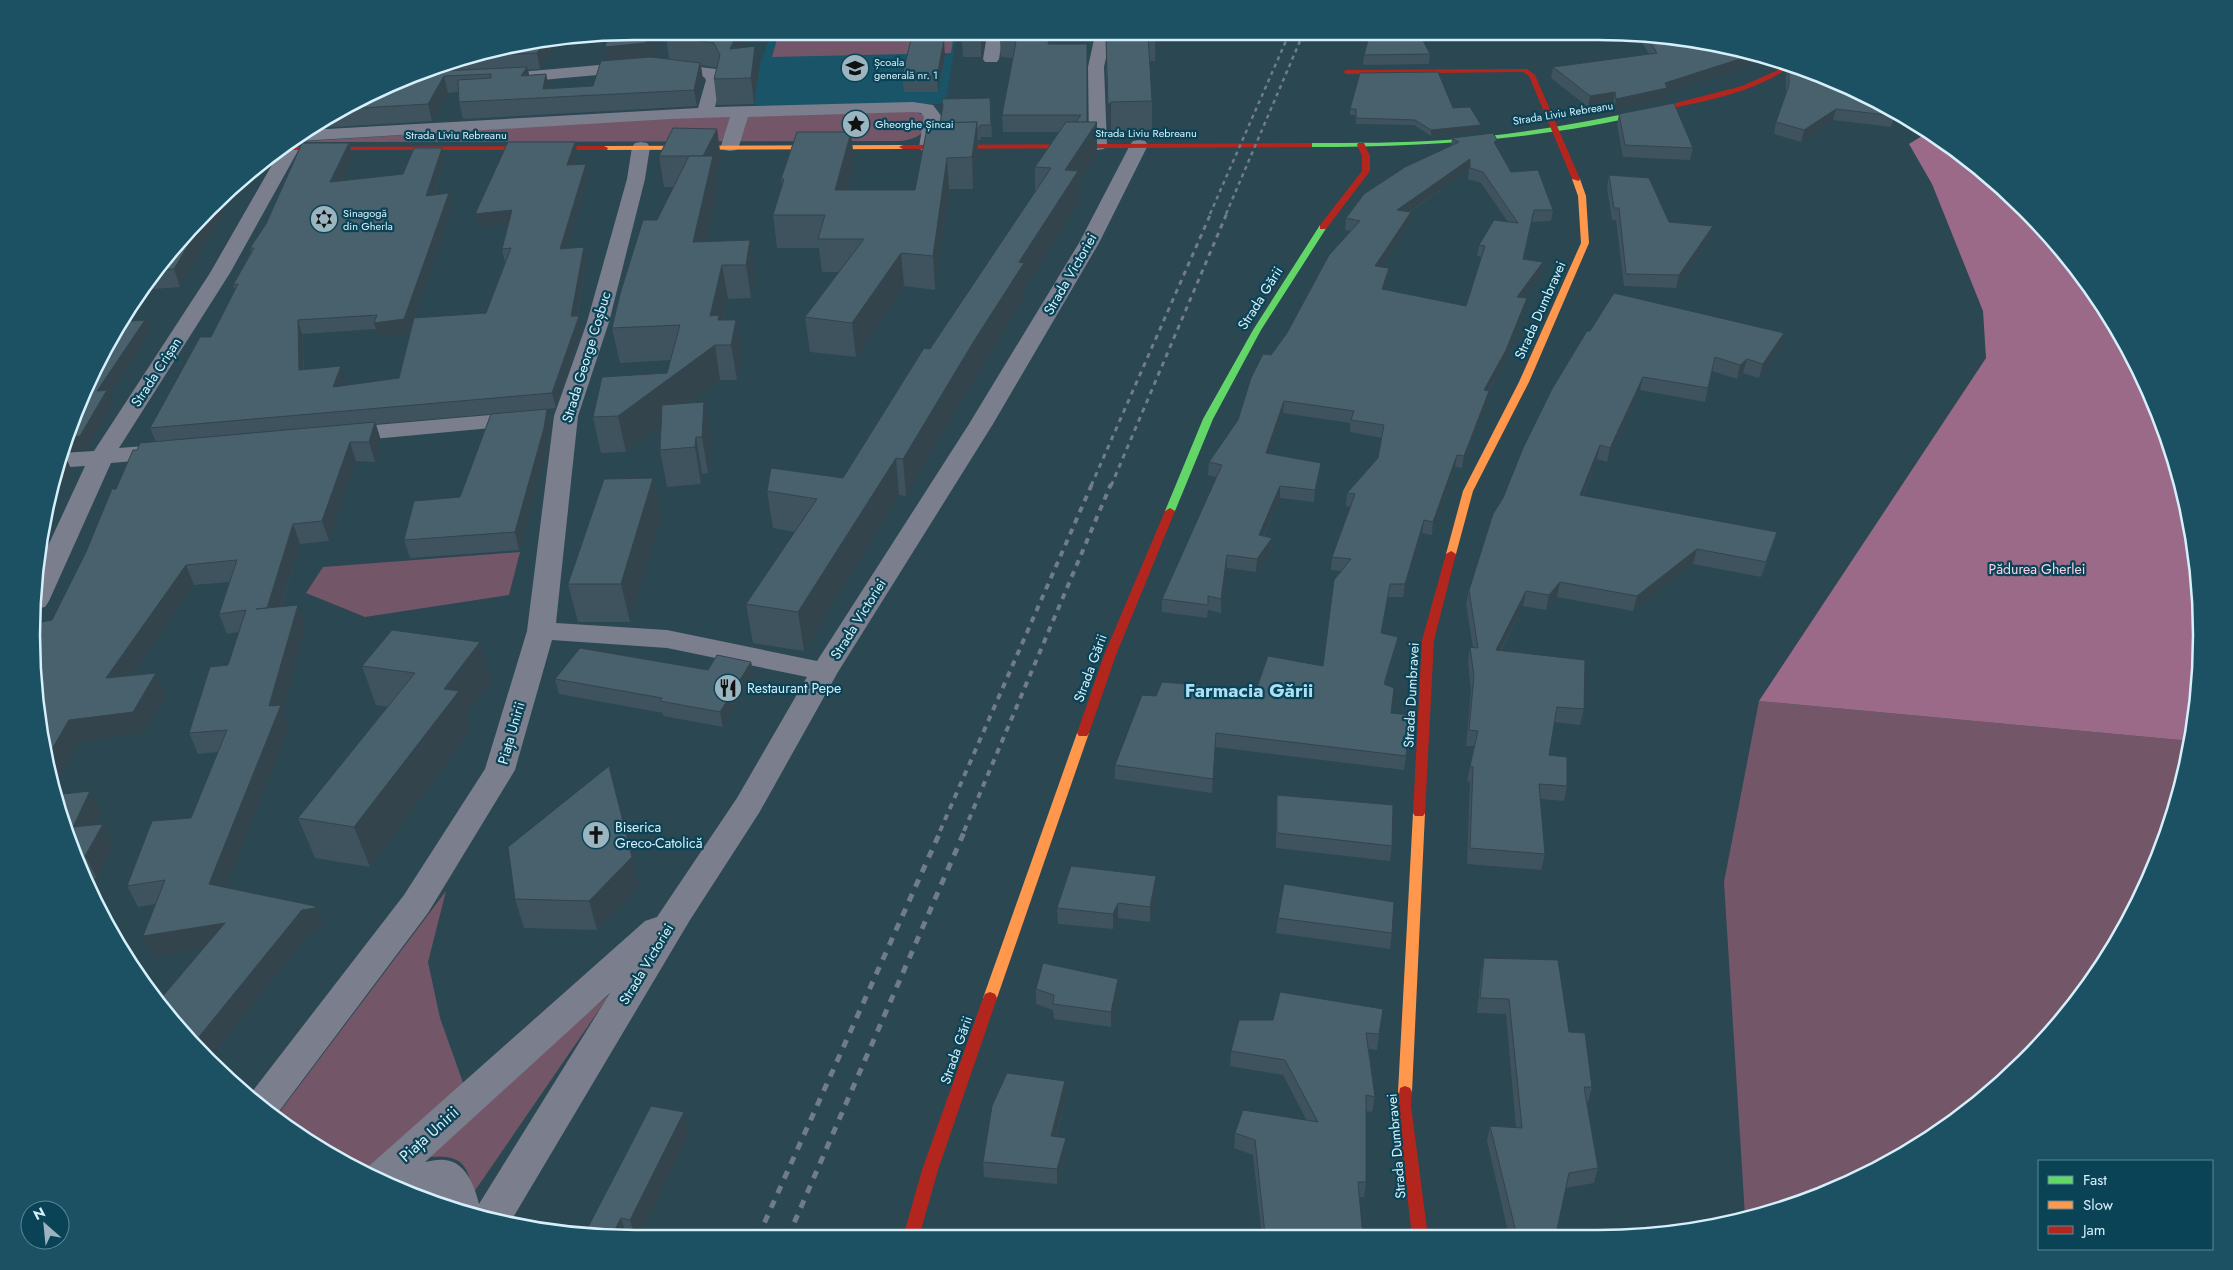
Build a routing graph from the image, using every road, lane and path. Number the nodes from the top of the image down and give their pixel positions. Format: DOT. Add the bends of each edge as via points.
graph roads {
  1 [pos="994,40"];
  2 [pos="1102,40"];
  3 [pos="991,59"];
  4 [pos="1783,70"];
  5 [pos="1346,72"];
  6 [pos="495,79"];
  7 [pos="741,112"];
  8 [pos="705,113"];
  9 [pos="1556,129"];
  10 [pos="298,144"];
  11 [pos="1361,144"];
  12 [pos="297,145"];
  13 [pos="1098,145"];
  14 [pos="1139,145"];
  15 [pos="730,146"];
  16 [pos="641,147"];
  17 [pos="928,147"];
  18 [pos="285,154"];
  19 [pos="566,416"];
  20 [pos="320,437"];
  21 [pos="191,448"];
  22 [pos="102,456"];
  23 [pos="67,460"];
  24 [pos="42,588"];
  25 [pos="541,631"];
  26 [pos="824,672"];
  27 [pos="678,911"];
  28 [pos="266,1101"];
  29 [pos="385,1175"];
  30 [pos="403,1183"];
  31 [pos="459,1203"];
  32 [pos="494,1213"];
  33 [pos="913,1230"];
  34 [pos="1419,1230"];
  1 -- 3 [label="street"];
  2 -- 13 [label="street" via="1096,67"];
  4 -- 9 [label="street, Strada Liviu Rebreanu" via="1745,87"];
  5 -- 9 [label="street, Strada Dumbravei" via="1525,70 1532,75"];
  6 -- 8 [label="street" via="659,60 710,74 714,80"];
  7 -- 8 [label="street"];
  7 -- 15 [label="street"];
  7 -- 17 [label="street" via="927,109 933,117"];
  8 -- 10 [label="street"];
  9 -- 11 [label="street, Strada Liviu Rebreanu" via="1448,142"];
  9 -- 34 [label="street, Strada Dumbravei" via="1582,196 1585,243 1524,382 1468,491 1428,640 1404,1106"];
  11 -- 14 [label="street, Strada Liviu Rebreanu"];
  11 -- 33 [label="street, Strada Gării" via="1366,156 1366,171 1320,232 1257,330 1208,419 1114,646 930,1170"];
  12 -- 16 [label="street, Strada Liviu Rebreanu"];
  13 -- 14 [label="street, Strada Liviu Rebreanu"];
  13 -- 17 [label="street, Strada Liviu Rebreanu"];
  14 -- 26 [label="street, Strada Victoriei" via="1089,243 990,409"];
  15 -- 16 [label="street, Strada Liviu Rebreanu"];
  15 -- 17 [label="street, Strada Liviu Rebreanu"];
  16 -- 19 [label="street, Strada George Coșbuc" via="636,179 598,322"];
  18 -- 22 [label="street, Strada Crișan" via="220,273"];
  19 -- 20 [label="street"];
  19 -- 25 [label="street, Strada George Coșbuc"];
  21 -- 22 [label="street"];
  22 -- 23 [label="street"];
  22 -- 24 [label="street, Strada Crișan"];
  25 -- 26 [label="street" via="667,639"];
  25 -- 28 [label="street, Piața Unirii" via="500,770 416,904"];
  26 -- 27 [label="street, Strada Victoriei" via="748,804"];
  27 -- 29 [label="street, Piața Unirii"];
  27 -- 32 [label="street, Strada Victoriei"];
  30 -- 31 [label="street" via="445,1176 457,1191"];
}
